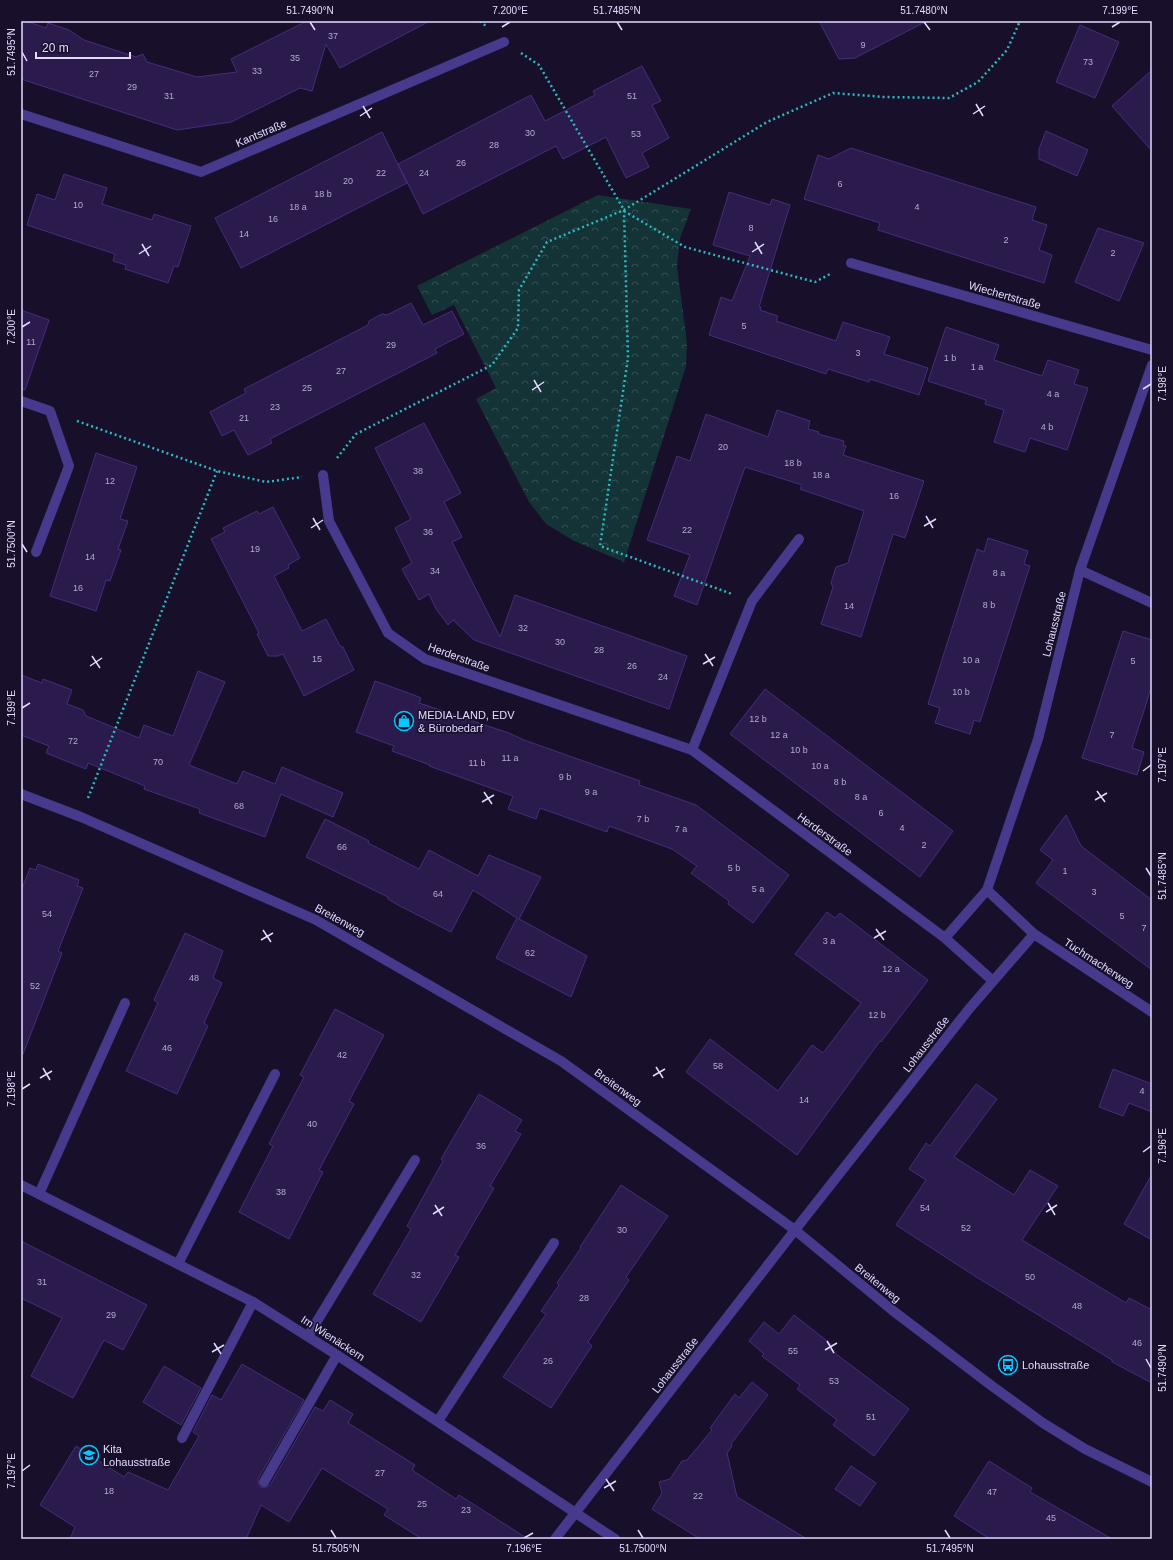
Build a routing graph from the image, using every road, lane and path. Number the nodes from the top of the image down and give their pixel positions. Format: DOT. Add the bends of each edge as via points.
graph roads {
  1 [pos="1020,21"];
  2 [pos="504,42"];
  3 [pos="21,114"];
  4 [pos="624,210"];
  5 [pos="851,263"];
  6 [pos="1152,350"];
  7 [pos="1152,365"];
  8 [pos="21,401"];
  9 [pos="50,411"];
  10 [pos="217,471"];
  11 [pos="323,475"];
  12 [pos="800,539"];
  13 [pos="36,552"];
  14 [pos="1080,570"];
  15 [pos="752,601"];
  16 [pos="1152,603"];
  17 [pos="692,750"];
  18 [pos="21,794"];
  19 [pos="81,817"];
  20 [pos="987,890"];
  21 [pos="1034,934"];
  22 [pos="945,938"];
  23 [pos="993,981"];
  24 [pos="125,1003"];
  25 [pos="1152,1012"];
  26 [pos="275,1074"];
  27 [pos="415,1160"];
  28 [pos="21,1185"];
  29 [pos="39,1194"];
  30 [pos="795,1230"];
  31 [pos="554,1242"];
  32 [pos="178,1264"];
  33 [pos="253,1302"];
  34 [pos="308,1336"];
  35 [pos="337,1355"];
  36 [pos="438,1421"];
  37 [pos="182,1438"];
  38 [pos="264,1482"];
  39 [pos="1152,1482"];
  40 [pos="576,1513"];
  41 [pos="555,1539"];
  42 [pos="615,1539"];
  1 -- 4 [label="path" via="1007,50 978,82 949,98 833,93 767,122"];
  2 -- 3 [label="street, Kantstraße" via="201,172"];
  2 -- 4 [label="path" via="539,65"];
  4 -- 5 [label="path" via="685,247 815,282"];
  4 -- 11 [label="path" via="547,242 519,290 518,328 492,365 356,434"];
  4 -- 15 [label="path" via="628,358 600,546"];
  5 -- 6 [label="street, Wiechertstraße"];
  7 -- 14 [label="street, Lohausstraße"];
  8 -- 9 [label="street"];
  9 -- 10 [label="path"];
  9 -- 13 [label="street" via="69,466"];
  10 -- 11 [label="path" via="266,482"];
  10 -- 19 [label="path"];
  11 -- 17 [label="street, Herderstraße" via="329,520 388,633 425,659"];
  12 -- 15 [label="street"];
  14 -- 16 [label="street"];
  14 -- 20 [label="street, Lohausstraße" via="1038,739"];
  15 -- 17 [label="street"];
  17 -- 22 [label="street, Herderstraße"];
  18 -- 19 [label="street, Breitenweg"];
  19 -- 30 [label="street, Breitenweg" via="316,920 561,1061"];
  20 -- 21 [label="street"];
  20 -- 22 [label="street, Lohausstraße"];
  21 -- 23 [label="street, Lohausstraße"];
  21 -- 25 [label="street, Tuchmacherweg"];
  22 -- 23 [label="street"];
  23 -- 30 [label="street, Lohausstraße"];
  24 -- 29 [label="street"];
  26 -- 32 [label="street"];
  27 -- 34 [label="street"];
  28 -- 29 [label="street, Im Wienäckern"];
  29 -- 32 [label="street, Im Wienäckern"];
  30 -- 39 [label="street, Breitenweg" via="892,1310 1037,1419 1085,1449"];
  30 -- 40 [label="street, Lohausstraße"];
  31 -- 36 [label="street"];
  32 -- 33 [label="street, Im Wienäckern"];
  33 -- 34 [label="street, Im Wienäckern"];
  33 -- 37 [label="street"];
  34 -- 35 [label="street, Im Wienäckern"];
  35 -- 36 [label="street, Im Wienäckern"];
  35 -- 38 [label="street"];
  36 -- 40 [label="street, Im Wienäckern"];
  40 -- 41 [label="street, Lohausstraße"];
  40 -- 42 [label="street, Im Wienäckern"];
}
